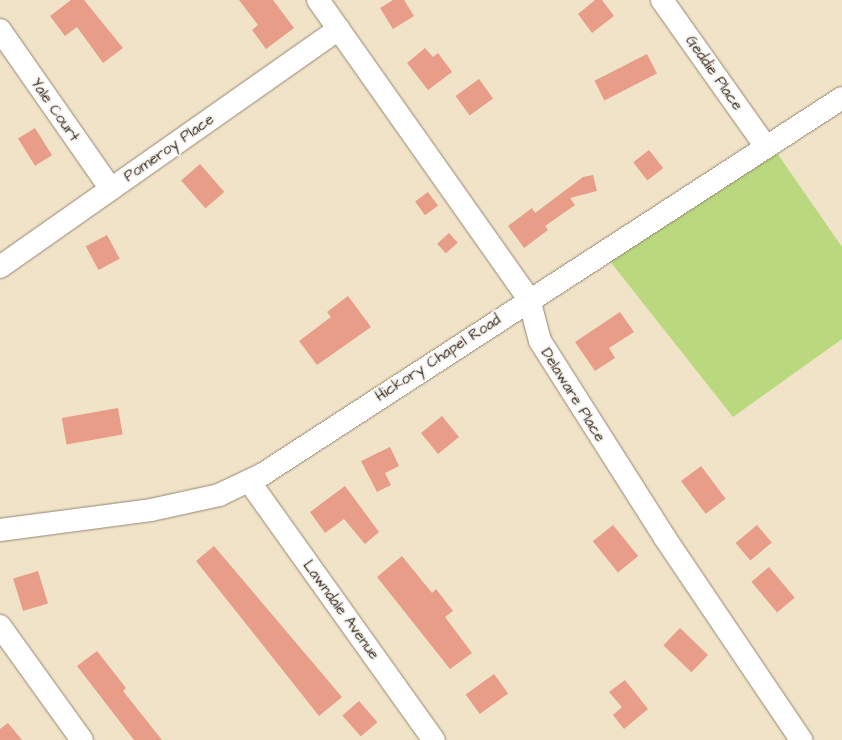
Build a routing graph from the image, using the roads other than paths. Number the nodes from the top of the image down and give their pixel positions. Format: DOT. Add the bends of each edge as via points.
graph roads {
  1 [pos="318,0"];
  2 [pos="662,0"];
  3 [pos="339,29"];
  4 [pos="0,30"];
  5 [pos="842,98"];
  6 [pos="766,147"];
  7 [pos="111,189"];
  8 [pos="0,267"];
  9 [pos="529,299"];
  10 [pos="249,481"];
  11 [pos="0,530"];
  12 [pos="0,626"];
  13 [pos="82,740"];
  14 [pos="434,740"];
  15 [pos="801,740"];
  1 -- 3 [label="street, Delaware Place"];
  2 -- 6 [label="street, Geddie Place"];
  3 -- 7 [label="street, Pomeroy Place"];
  3 -- 9 [label="street, Delaware Place"];
  4 -- 7 [label="street, Yale Court"];
  5 -- 6 [label="street, Hickory Chapel Road"];
  6 -- 9 [label="street, Hickory Chapel Road"];
  7 -- 8 [label="street, Pomeroy Place"];
  9 -- 10 [label="street, Hickory Chapel Road"];
  9 -- 15 [label="street, Delaware Place" via="545,349 664,538"];
  10 -- 11 [label="street, Hickory Chapel Road" via="219,495 151,510"];
  10 -- 14 [label="street, Lawndale Avenue"];
  12 -- 13 [label="street"];
}
